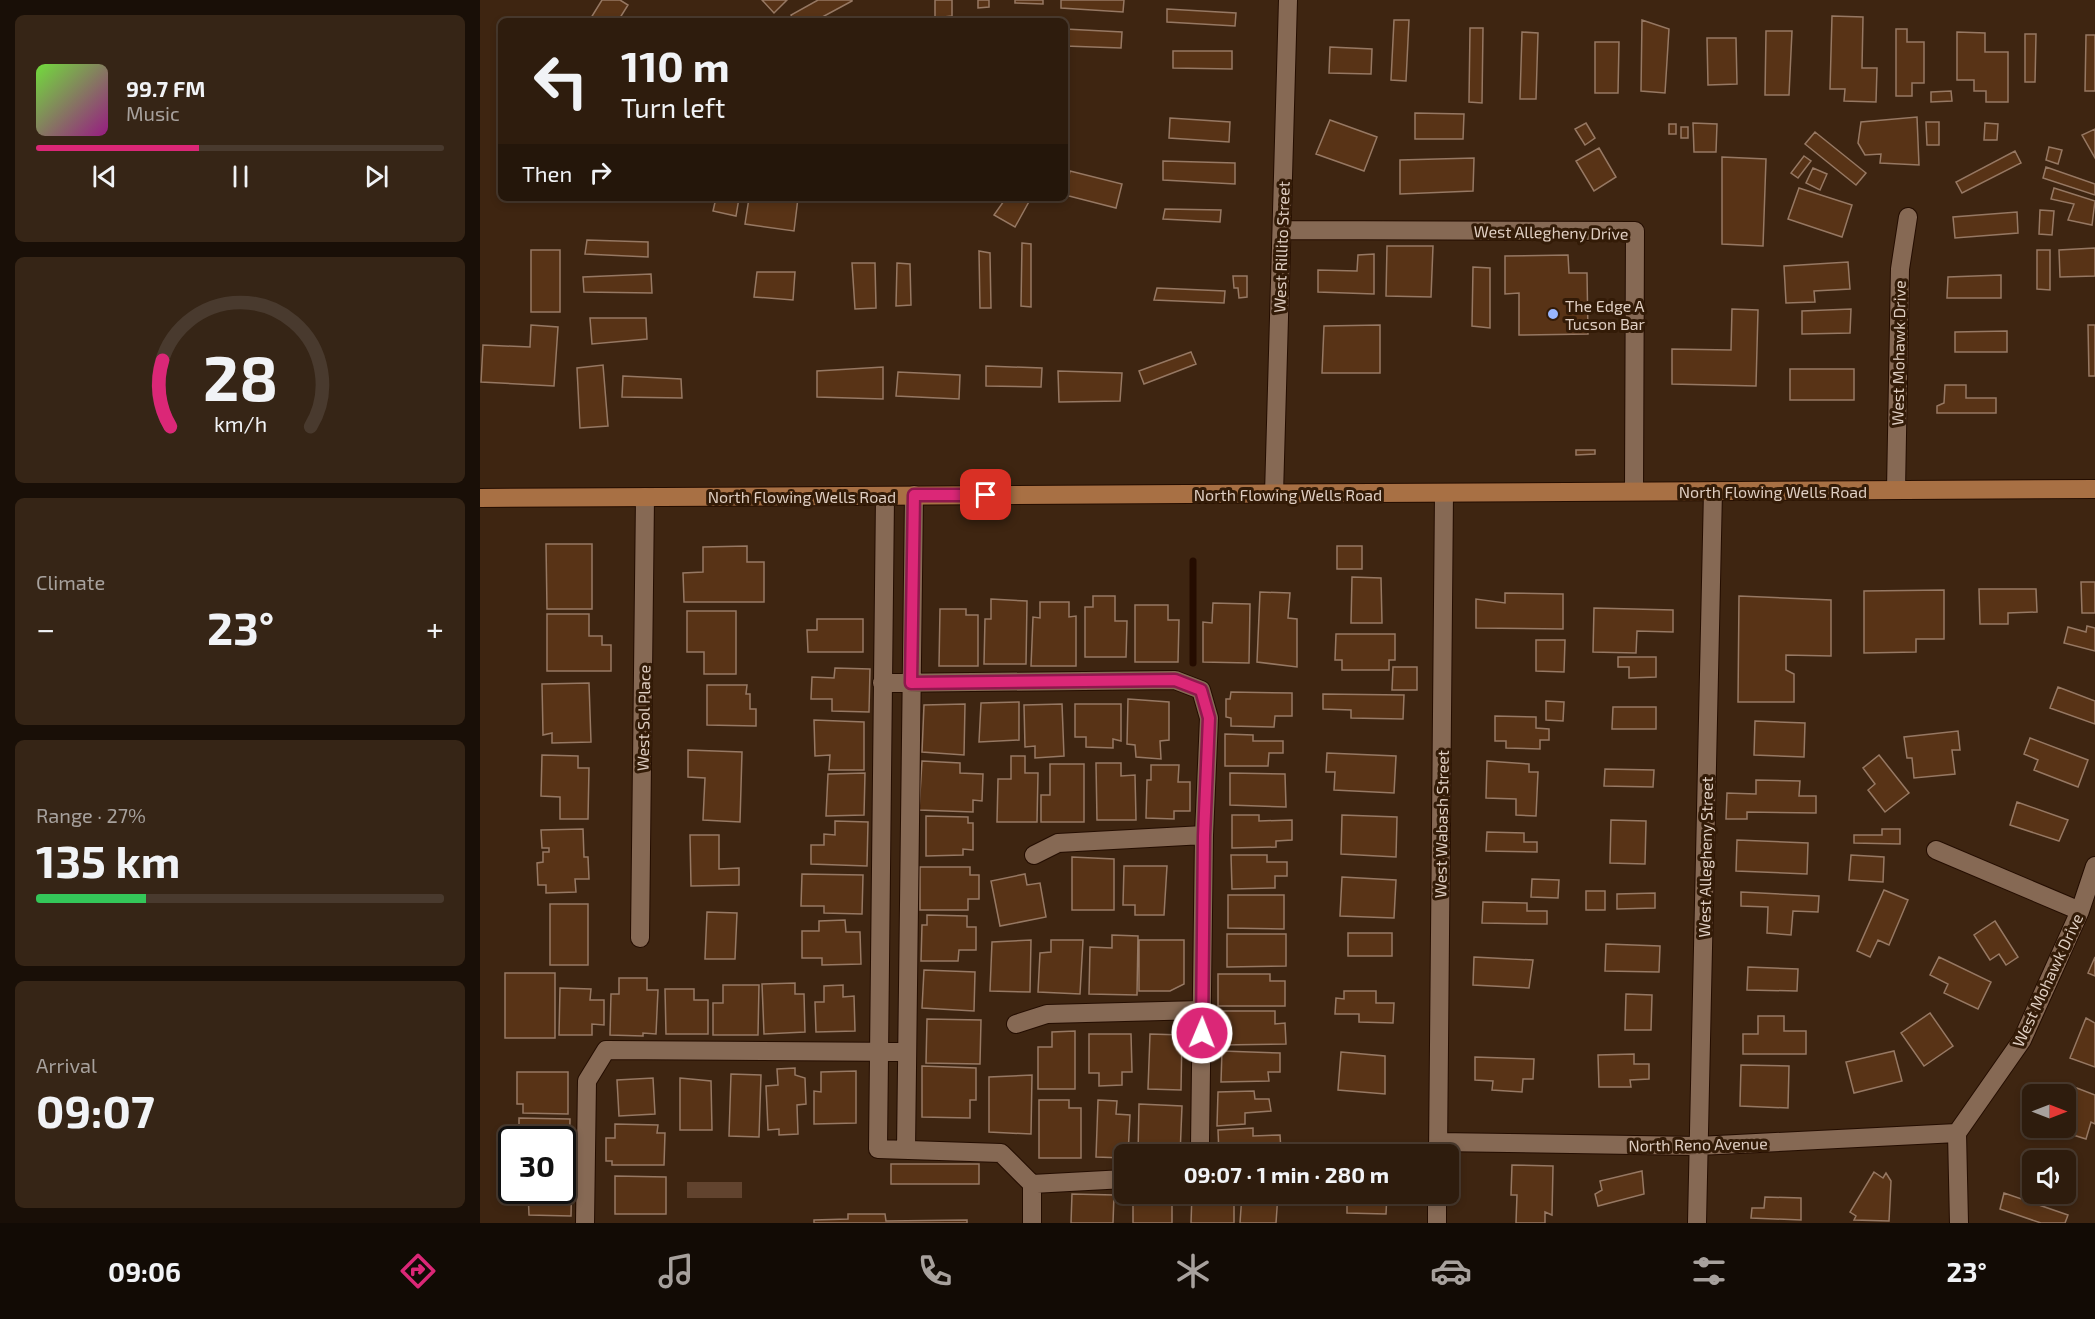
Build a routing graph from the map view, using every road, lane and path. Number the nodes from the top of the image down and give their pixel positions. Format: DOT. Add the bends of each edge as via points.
graph roads {
  1 [pos="1288,0"];
  2 [pos="1908,217"];
  3 [pos="1282,230"];
  4 [pos="2095,489"];
  5 [pos="1896,490"];
  6 [pos="1634,491"];
  7 [pos="1713,491"];
  8 [pos="1274,494"];
  9 [pos="1444,494"];
  10 [pos="914,495"];
  11 [pos="885,496"];
  12 [pos="645,497"];
  13 [pos="480,498"];
  14 [pos="882,683"];
  15 [pos="911,683"];
  16 [pos="1204,836"];
  17 [pos="1936,850"];
  18 [pos="1034,855"];
  19 [pos="2095,866"];
  20 [pos="2080,911"];
  21 [pos="640,938"];
  22 [pos="1202,1010"];
  23 [pos="1016,1024"];
  24 [pos="878,1052"];
  25 [pos="907,1052"];
  26 [pos="1957,1133"];
  27 [pos="1200,1144"];
  28 [pos="1438,1144"];
  29 [pos="1698,1146"];
  30 [pos="1459,1149"];
  31 [pos="906,1150"];
  32 [pos="1114,1180"];
  33 [pos="1032,1184"];
  34 [pos="1437,1204"];
  35 [pos="585,1223"];
  36 [pos="1032,1223"];
  37 [pos="1437,1223"];
  38 [pos="1697,1223"];
  39 [pos="1959,1223"];
  1 -- 3 [label="street, West Rillito Street"];
  2 -- 5 [label="street, West Mohawk Drive" via="1900,268"];
  3 -- 6 [label="street, West Allegheny Drive" via="1635,231"];
  3 -- 8 [label="street, West Rillito Street"];
  4 -- 5 [label="main road, North Flowing Wells Road"];
  5 -- 7 [label="main road, North Flowing Wells Road"];
  6 -- 7 [label="main road, North Flowing Wells Road"];
  6 -- 9 [label="main road, North Flowing Wells Road"];
  7 -- 29 [label="street, West Allegheny Street"];
  8 -- 9 [label="main road, North Flowing Wells Road"];
  8 -- 10 [label="main road, North Flowing Wells Road"];
  9 -- 28 [label="street, West Wabash Street"];
  10 -- 11 [label="main road, North Flowing Wells Road"];
  10 -- 15 [label="street"];
  11 -- 12 [label="main road, North Flowing Wells Road"];
  11 -- 14 [label="street"];
  12 -- 13 [label="main road, North Flowing Wells Road"];
  12 -- 21 [label="street, West Sol Place"];
  14 -- 15 [label="street"];
  14 -- 24 [label="street"];
  15 -- 16 [label="street" via="1175,680 1201,690 1209,718"];
  15 -- 25 [label="street"];
  16 -- 18 [label="street" via="1058,843"];
  16 -- 22 [label="street"];
  17 -- 20 [label="street"];
  19 -- 20 [label="street, West Mohawk Drive"];
  20 -- 26 [label="street, West Mohawk Drive" via="2022,1040"];
  22 -- 23 [label="street" via="1047,1014"];
  22 -- 27 [label="street"];
  24 -- 25 [label="street"];
  24 -- 31 [label="street" via="878,1149"];
  24 -- 35 [label="street" via="606,1050 587,1082"];
  25 -- 31 [label="street"];
  26 -- 29 [label="street, North Reno Avenue"];
  26 -- 39 [label="street"];
  29 -- 30 [label="street, North Reno Avenue"];
  29 -- 38 [label="street, West Allegheny Street"];
  31 -- 33 [label="street" via="1001,1153"];
  32 -- 33 [label="street"];
  33 -- 36 [label="street"];
  34 -- 37 [label="street"];
}
